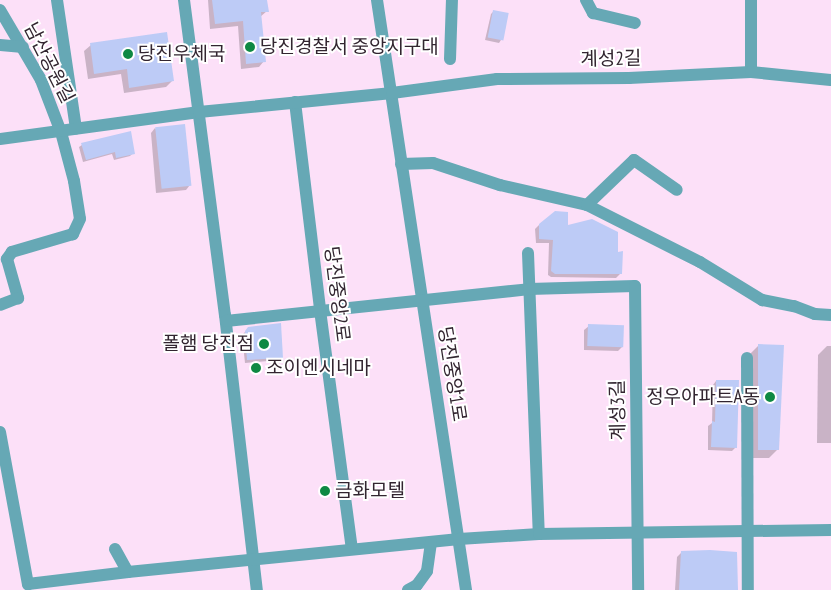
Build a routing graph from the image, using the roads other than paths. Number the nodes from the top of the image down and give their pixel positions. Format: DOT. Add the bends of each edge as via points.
graph roads {
  1 [pos="57,0"];
  2 [pos="184,0"];
  3 [pos="378,0"];
  4 [pos="452,0"];
  5 [pos="586,0"];
  6 [pos="751,0"];
  7 [pos="0,10"];
  8 [pos="635,23"];
  9 [pos="0,45"];
  10 [pos="23,47"];
  11 [pos="450,59"];
  12 [pos="751,72"];
  13 [pos="831,80"];
  14 [pos="392,93"];
  15 [pos="296,102"];
  16 [pos="199,112"];
  17 [pos="76,130"];
  18 [pos="61,132"];
  19 [pos="0,139"];
  20 [pos="401,164"];
  21 [pos="677,190"];
  22 [pos="587,205"];
  23 [pos="528,253"];
  24 [pos="529,289"];
  25 [pos="422,302"];
  26 [pos="0,305"];
  27 [pos="320,310"];
  28 [pos="831,315"];
  29 [pos="226,321"];
  30 [pos="747,358"];
  31 [pos="0,432"];
  32 [pos="748,530"];
  33 [pos="831,530"];
  34 [pos="638,533"];
  35 [pos="539,534"];
  36 [pos="459,539"];
  37 [pos="431,542"];
  38 [pos="114,549"];
  39 [pos="352,549"];
  40 [pos="255,559"];
  41 [pos="128,572"];
  42 [pos="257,590"];
  43 [pos="408,590"];
  44 [pos="466,590"];
  45 [pos="638,590"];
  46 [pos="748,590"];
  1 -- 17 [label="street"];
  2 -- 16 [label="street"];
  3 -- 14 [label="street, 당진중앙1로"];
  4 -- 11 [label="street"];
  5 -- 8 [label="street" via="593,13"];
  6 -- 12 [label="street"];
  7 -- 10 [label="street, 남산공원길"];
  9 -- 10 [label="street"];
  10 -- 18 [label="street, 남산공원길" via="41,80"];
  12 -- 13 [label="street, 계성2길"];
  12 -- 14 [label="street, 계성2길" via="630,78 496,79"];
  14 -- 15 [label="street"];
  14 -- 20 [label="street, 당진중앙1로"];
  15 -- 16 [label="street"];
  15 -- 27 [label="street, 당진중앙2로"];
  16 -- 17 [label="street"];
  16 -- 29 [label="street"];
  17 -- 18 [label="street"];
  18 -- 19 [label="street, 남산공원길"];
  18 -- 26 [label="street" via="80,219 73,234 12,252 7,259 18,298"];
  20 -- 22 [label="street" via="433,162 500,185"];
  20 -- 25 [label="street, 당진중앙1로"];
  21 -- 22 [label="street" via="634,160"];
  22 -- 28 [label="street" via="700,262 762,300"];
  23 -- 24 [label="street"];
  24 -- 25 [label="street"];
  24 -- 34 [label="street, 계성3길" via="635,286"];
  24 -- 35 [label="street"];
  25 -- 27 [label="street"];
  25 -- 36 [label="street, 당진중앙1로"];
  27 -- 29 [label="street"];
  27 -- 39 [label="street, 당진중앙2로"];
  29 -- 40 [label="street"];
  30 -- 32 [label="street"];
  31 -- 41 [label="street" via="28,584"];
  32 -- 33 [label="street"];
  32 -- 34 [label="street"];
  32 -- 46 [label="street"];
  34 -- 35 [label="street"];
  34 -- 45 [label="street, 계성3길"];
  35 -- 36 [label="street"];
  36 -- 37 [label="street"];
  36 -- 44 [label="street, 당진중앙1로"];
  37 -- 39 [label="street"];
  37 -- 43 [label="street" via="427,571 417,585"];
  38 -- 41 [label="street"];
  39 -- 40 [label="street"];
  40 -- 41 [label="street"];
  40 -- 42 [label="street"];
}
